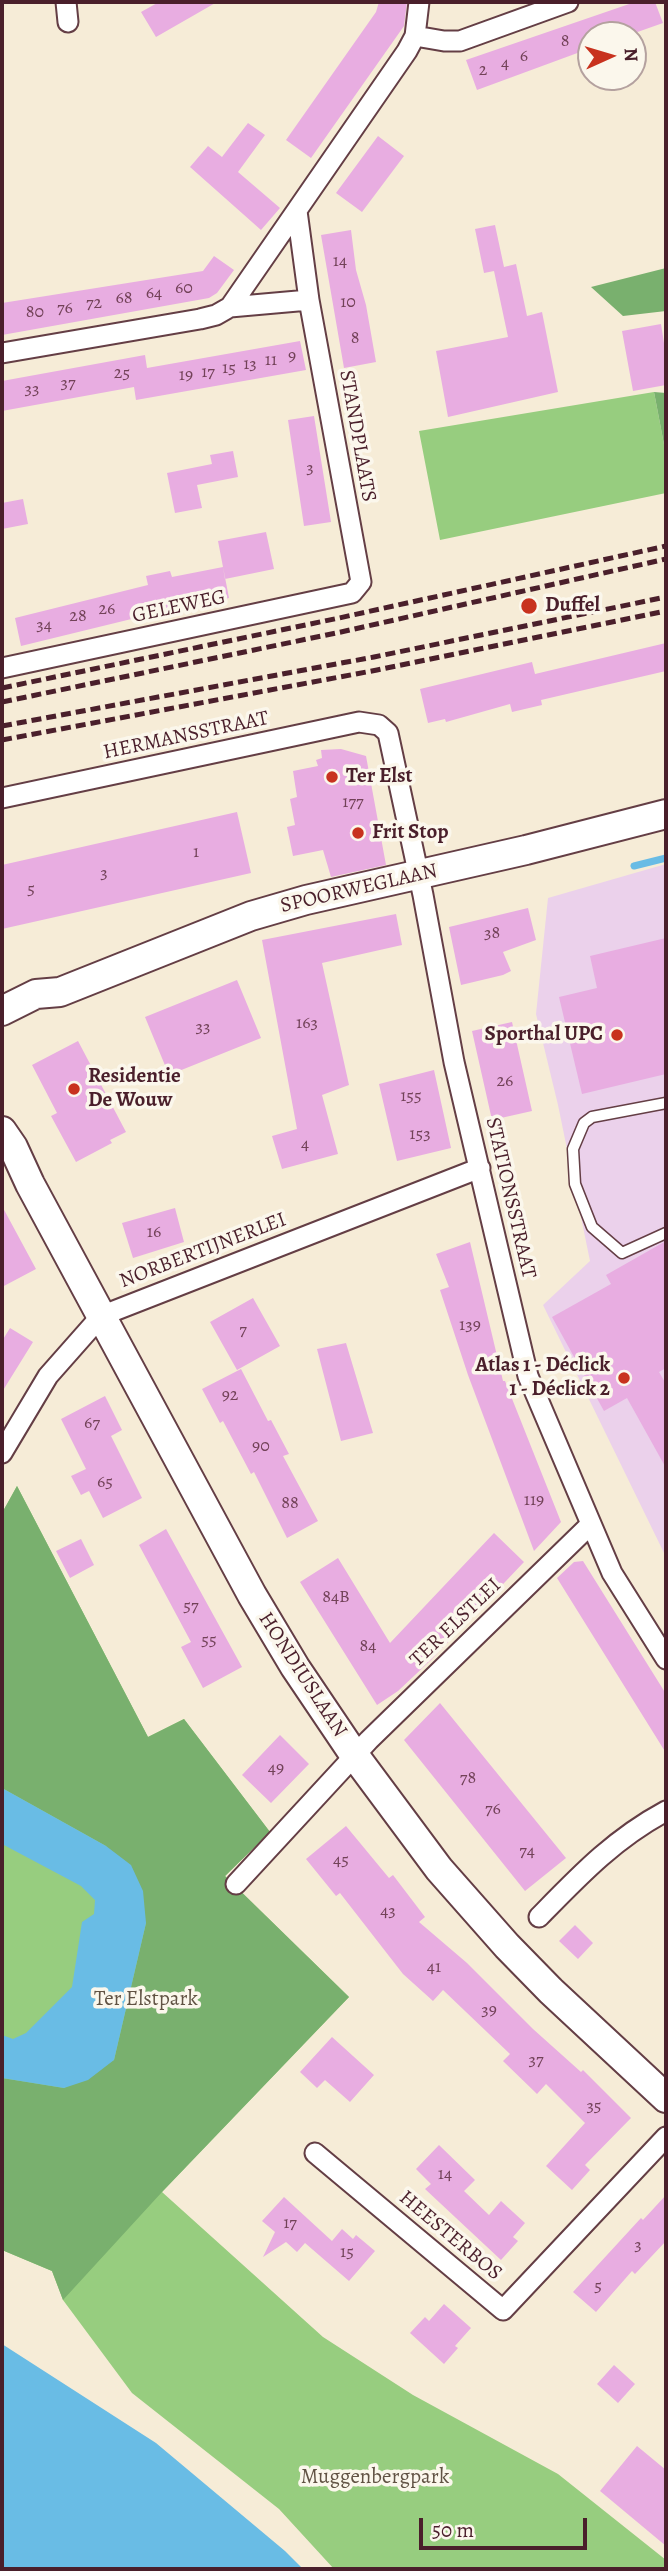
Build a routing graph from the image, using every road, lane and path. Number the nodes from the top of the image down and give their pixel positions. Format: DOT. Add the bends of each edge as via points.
graph roads {
  1 [pos="66,2"];
  2 [pos="419,2"];
  3 [pos="568,2"];
  4 [pos="68,22"];
  5 [pos="415,36"];
  6 [pos="297,211"];
  7 [pos="309,300"];
  8 [pos="230,307"];
  9 [pos="2,353"];
  10 [pos="360,582"];
  11 [pos="2,668"];
  12 [pos="379,724"];
  13 [pos="2,798"];
  14 [pos="666,814"];
  15 [pos="419,874"];
  16 [pos="60,992"];
  17 [pos="2,1011"];
  18 [pos="2,1032"];
  19 [pos="666,1103"];
  20 [pos="2,1131"];
  21 [pos="2,1155"];
  22 [pos="481,1168"];
  23 [pos="30,1184"];
  24 [pos="666,1233"];
  25 [pos="101,1316"];
  26 [pos="2,1453"];
  27 [pos="591,1524"];
  28 [pos="666,1659"];
  29 [pos="355,1756"];
  30 [pos="666,1811"];
  31 [pos="236,1884"];
  32 [pos="539,1917"];
  33 [pos="666,2098"];
  34 [pos="666,2137"];
  35 [pos="315,2153"];
  1 -- 4 [label="street"];
  2 -- 5 [label="street"];
  3 -- 5 [label="street" via="460,41"];
  5 -- 6 [label="street"];
  6 -- 7 [label="street, STANDPLAATS"];
  6 -- 8 [label="street"];
  7 -- 8 [label="street"];
  7 -- 10 [label="street, STANDPLAATS"];
  8 -- 9 [label="street" via="216,316"];
  10 -- 11 [label="street, GELEWEG" via="352,593"];
  12 -- 13 [label="street, HERMANSSTRAAT" via="359,722"];
  12 -- 15 [label="street, STATIONSSTRAAT" via="388,733 394,754"];
  14 -- 15 [label="street, SPOORWEGLAAN"];
  15 -- 16 [label="street, SPOORWEGLAAN" via="251,916"];
  15 -- 22 [label="street, STATIONSSTRAAT" via="454,1062"];
  16 -- 17 [label="street, SPOORWEGLAAN" via="36,994"];
  16 -- 18 [label="street, SPOORWEGLAAN"];
  19 -- 24 [label="lane" via="592,1117 584,1123 573,1149 575,1184 592,1227 622,1253"];
  20 -- 23 [label="street, HONDIUSLAAN"];
  21 -- 23 [label="street, HONDIUSLAAN"];
  22 -- 25 [label="street, NORBERTIJNERLEI"];
  22 -- 27 [label="street, STATIONSSTRAAT" via="528,1376"];
  23 -- 25 [label="street, HONDIUSLAAN"];
  25 -- 26 [label="street, NORBERTIJNERLEI" via="48,1376"];
  25 -- 29 [label="street, HONDIUSLAAN" via="252,1595"];
  27 -- 28 [label="street, STATIONSSTRAAT" via="612,1573"];
  27 -- 29 [label="street, TER ELSTLEI"];
  29 -- 31 [label="street, TER ELSTLEI"];
  29 -- 33 [label="street, HONDIUSLAAN" via="439,1869 491,1928"];
  30 -- 32 [label="street" via="598,1856"];
  34 -- 35 [label="street, HEESTERBOS" via="503,2310"];
}
